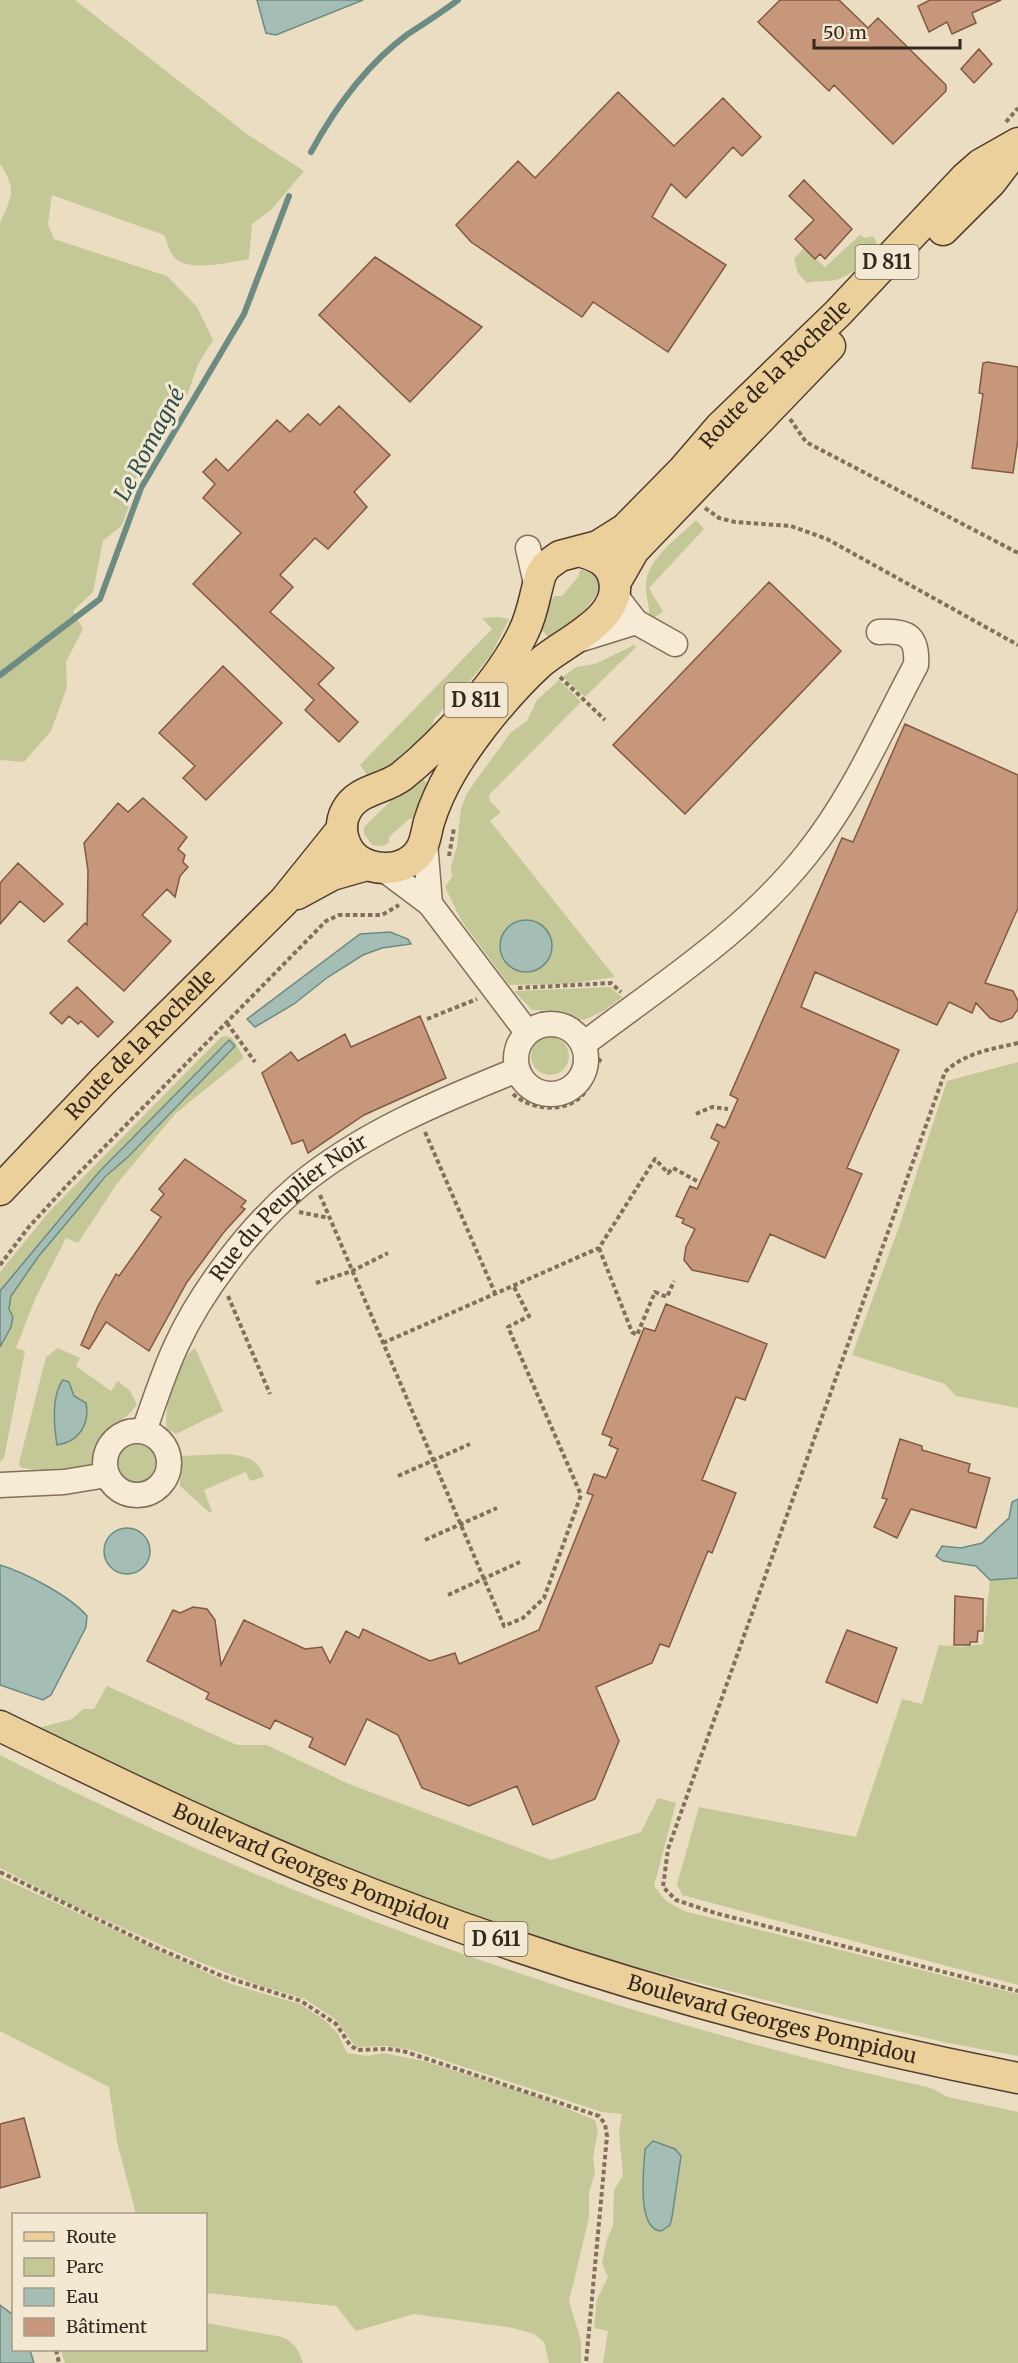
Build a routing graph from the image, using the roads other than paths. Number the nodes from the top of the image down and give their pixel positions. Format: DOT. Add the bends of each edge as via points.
graph roads {
  1 [pos="1018,143"];
  2 [pos="571,554"];
  3 [pos="615,589"];
  4 [pos="636,622"];
  5 [pos="879,632"];
  6 [pos="564,644"];
  7 [pos="675,644"];
  8 [pos="342,829"];
  9 [pos="425,842"];
  10 [pos="375,867"];
  11 [pos="284,901"];
  12 [pos="430,904"];
  13 [pos="527,1032"];
  14 [pos="582,1042"];
  15 [pos="517,1070"];
  16 [pos="0,1190"];
  17 [pos="144,1431"];
  18 [pos="107,1476"];
  19 [pos="0,1485"];
  20 [pos="0,1726"];
  21 [pos="0,1740"];
  22 [pos="1018,2078"];
  23 [pos="1018,2091"];
  1 -- 2 [label="main road, Route de la Rochelle / D 811" via="965,178 625,529 598,546"];
  1 -- 3 [label="main road, Route de la Rochelle / D 811" via="1003,168 974,200 634,550"];
  2 -- 3 [label="main road" via="602,560 608,566"];
  2 -- 8 [label="main road, Route de la Rochelle / D 811" via="546,566 531,615 517,644 450,732 396,780 351,802"];
  3 -- 4 [label="street"];
  3 -- 6 [label="main road, Route de la Rochelle / D 811" via="606,614"];
  4 -- 6 [label="street"];
  4 -- 7 [label="street"];
  5 -- 14 [label="street" via="900,631 912,639 917,651 916,664 837,812 807,854 738,928"];
  6 -- 9 [label="main road, Route de la Rochelle / D 811" via="510,694 461,755 443,785"];
  8 -- 10 [label="main road" via="349,851"];
  8 -- 11 [label="main road, Route de la Rochelle / D 811"];
  9 -- 10 [label="main road, Route de la Rochelle / D 811" via="410,862"];
  9 -- 12 [label="street"];
  10 -- 11 [label="main road, Route de la Rochelle / D 811" via="332,875"];
  10 -- 12 [label="street"];
  11 -- 16 [label="main road, Route de la Rochelle / D 811"];
  12 -- 13 [label="street"];
  13 -- 14 [label="street" via="536,1026 557,1024 567,1027"];
  13 -- 15 [label="street" via="516,1050"];
  14 -- 15 [label="street" via="586,1058 583,1074 563,1092 537,1092"];
  15 -- 17 [label="street, Rue du Peuplier Noir" via="367,1139 312,1176 277,1206 214,1281 176,1345"];
  17 -- 18 [label="street" via="115,1438 105,1456"];
  17 -- 18 [label="street" via="166,1449 169,1467 162,1483 154,1490 133,1495 122,1492"];
  18 -- 19 [label="street"];
  20 -- 22 [label="main road, Boulevard Georges Pompidou / D 611" via="190,1818 342,1882 486,1935 643,1987 753,2017"];
  21 -- 23 [label="main road, Boulevard Georges Pompidou / D 611" via="254,1860 461,1940 640,1999 748,2029"];
}
